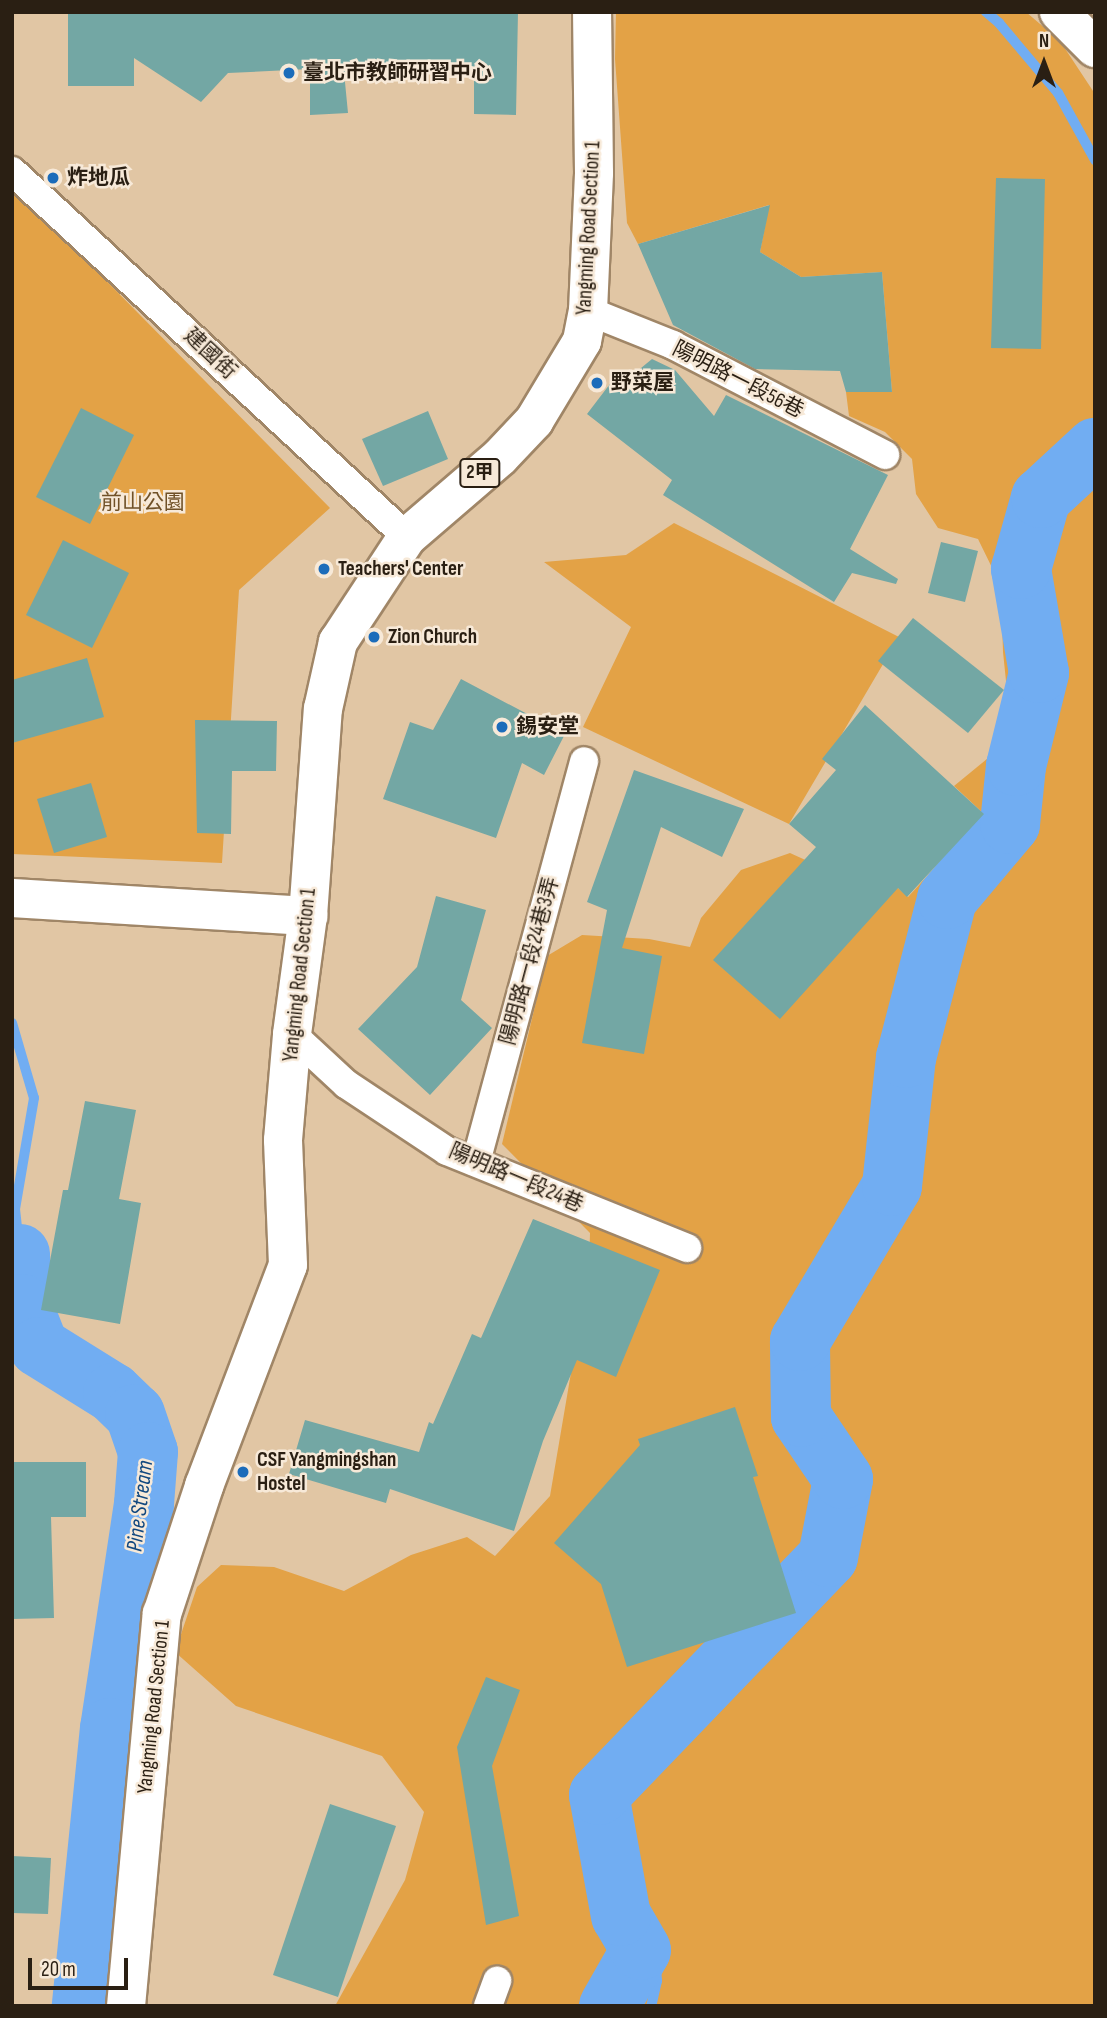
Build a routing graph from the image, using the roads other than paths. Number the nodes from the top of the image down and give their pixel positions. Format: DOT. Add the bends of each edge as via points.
graph roads {
  1 [pos="593,12"];
  2 [pos="1059,12"];
  3 [pos="1095,48"];
  4 [pos="12,171"];
  5 [pos="588,311"];
  6 [pos="885,455"];
  7 [pos="407,537"];
  8 [pos="584,761"];
  9 [pos="12,898"];
  10 [pos="308,915"];
  11 [pos="292,1034"];
  12 [pos="476,1162"];
  13 [pos="687,1248"];
  14 [pos="127,2006"];
  1 -- 5 [label="main road, Yangming Road Section 1 / 2甲" via="594,173"];
  2 -- 3 [label="main road"];
  4 -- 7 [label="street, 建國街"];
  5 -- 6 [label="street, 陽明路一段56巷" via="673,345"];
  5 -- 7 [label="main road, Yangming Road Section 1 / 2甲" via="582,341 534,421 500,457"];
  7 -- 10 [label="main road, Yangming Road Section 1 / 2甲" via="338,642 323,709"];
  8 -- 12 [label="street, 陽明路一段24巷3弄"];
  9 -- 10 [label="main road"];
  10 -- 11 [label="main road, Yangming Road Section 1 / 2甲"];
  11 -- 12 [label="street, 陽明路一段24巷" via="346,1084 447,1151"];
  11 -- 14 [label="main road, Yangming Road Section 1 / 2甲" via="283,1140 288,1265 204,1486 162,1614"];
  12 -- 13 [label="street, 陽明路一段24巷"];
}
